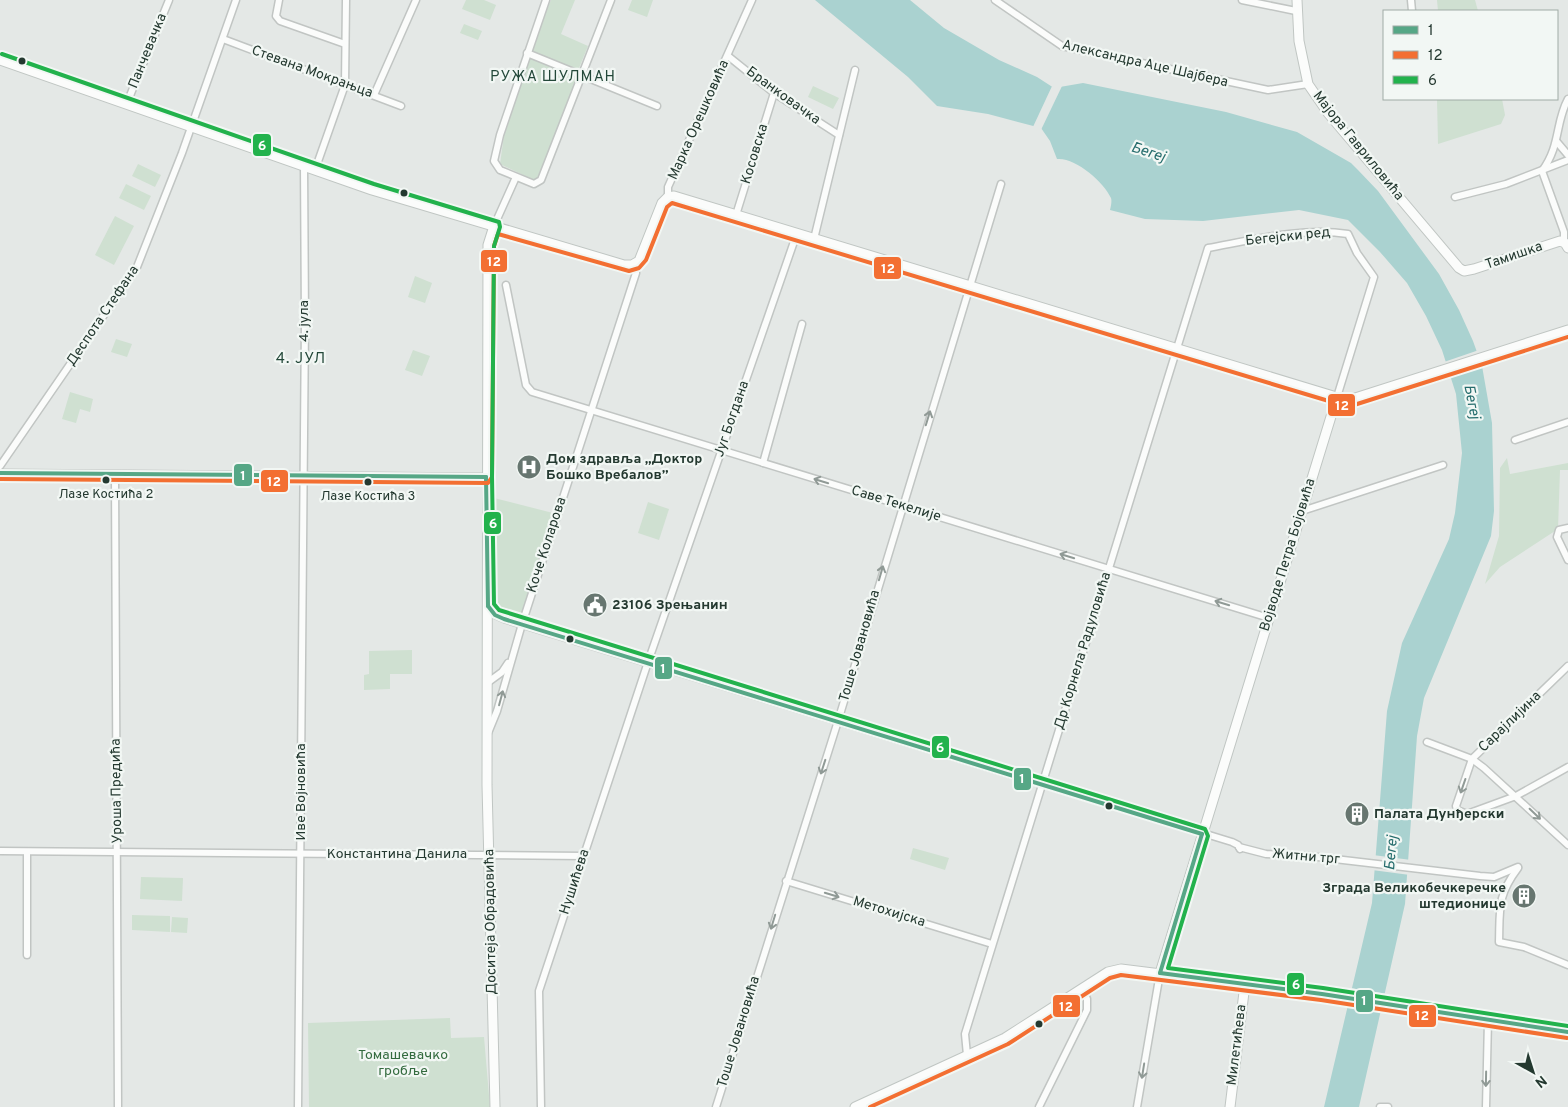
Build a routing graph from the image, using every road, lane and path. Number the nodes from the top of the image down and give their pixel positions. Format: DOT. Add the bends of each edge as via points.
graph roads {
  1 [pos="169,0"];
  2 [pos="236,0"];
  3 [pos="279,0"];
  4 [pos="346,0"];
  5 [pos="416,0"];
  6 [pos="546,0"];
  7 [pos="611,0"];
  8 [pos="752,0"];
  9 [pos="995,0"];
  10 [pos="1242,0"];
  11 [pos="1296,0"];
  12 [pos="1296,10"];
  13 [pos="223,39"];
  14 [pos="345,44"];
  15 [pos="527,53"];
  16 [pos="728,56"];
  17 [pos="0,60"];
  18 [pos="856,70"];
  19 [pos="583,77"];
  20 [pos="1308,84"];
  21 [pos="345,85"];
  22 [pos="774,92"];
  23 [pos="374,95"];
  24 [pos="1568,99"];
  25 [pos="127,103"];
  26 [pos="400,106"];
  27 [pos="657,106"];
  28 [pos="192,125"];
  29 [pos="839,135"];
  30 [pos="1557,142"];
  31 [pos="1568,155"];
  32 [pos="1568,160"];
  33 [pos="304,165"];
  34 [pos="315,170"];
  35 [pos="1542,171"];
  36 [pos="516,177"];
  37 [pos="1000,184"];
  38 [pos="668,197"];
  39 [pos="1455,197"];
  40 [pos="736,215"];
  41 [pos="494,226"];
  42 [pos="797,233"];
  43 [pos="814,239"];
  44 [pos="1566,241"];
  45 [pos="1208,248"];
  46 [pos="636,263"];
  47 [pos="1464,271"];
  48 [pos="1374,277"];
  49 [pos="506,285"];
  50 [pos="969,286"];
  51 [pos="802,324"];
  52 [pos="1568,330"];
  53 [pos="1176,349"];
  54 [pos="1337,398"];
  55 [pos="591,410"];
  56 [pos="1568,422"];
  57 [pos="1515,440"];
  58 [pos="722,450"];
  59 [pos="763,463"];
  60 [pos="1442,465"];
  61 [pos="0,466"];
  62 [pos="0,474"];
  63 [pos="115,476"];
  64 [pos="302,477"];
  65 [pos="486,477"];
  66 [pos="901,505"];
  67 [pos="1302,511"];
  68 [pos="1568,528"];
  69 [pos="1568,560"];
  70 [pos="1108,568"];
  71 [pos="488,606"];
  72 [pos="1269,618"];
  73 [pos="522,624"];
  74 [pos="512,658"];
  75 [pos="648,662"];
  76 [pos="1568,666"];
  77 [pos="487,683"];
  78 [pos="838,721"];
  79 [pos="487,736"];
  80 [pos="1427,742"];
  81 [pos="1472,760"];
  82 [pos="1568,767"];
  83 [pos="1042,784"];
  84 [pos="1516,796"];
  85 [pos="1202,834"];
  86 [pos="1565,838"];
  87 [pos="1568,845"];
  88 [pos="0,851"];
  89 [pos="27,852"];
  90 [pos="119,853"];
  91 [pos="301,854"];
  92 [pos="489,854"];
  93 [pos="584,856"];
  94 [pos="786,881"];
  95 [pos="992,944"];
  96 [pos="27,955"];
  97 [pos="1568,966"];
  98 [pos="1160,973"];
  99 [pos="1245,984"];
  100 [pos="1083,988"];
  101 [pos="1488,1020"];
  102 [pos="1568,1032"];
  103 [pos="967,1055"];
  104 [pos="118,1107"];
  105 [pos="298,1107"];
  106 [pos="495,1107"];
  107 [pos="541,1107"];
  108 [pos="716,1107"];
  109 [pos="855,1107"];
  110 [pos="1039,1107"];
  111 [pos="1138,1107"];
  112 [pos="1230,1107"];
  113 [pos="1380,1107"];
  114 [pos="1388,1107"];
  115 [pos="1486,1107"];
  1 -- 25 [label="street, Панчевачка"];
  2 -- 13 [label="street, Деспота Стефана"];
  3 -- 14 [label="street" via="276,16 280,21"];
  4 -- 14 [label="street"];
  5 -- 23 [label="street"];
  6 -- 15 [label="street"];
  7 -- 19 [label="street" via="584,66"];
  8 -- 16 [label="street, Марка Орешковића"];
  9 -- 20 [label="street, Александра Аце Шајбера" via="1062,46 1268,90"];
  10 -- 12 [label="street"];
  11 -- 12 [label="street, Мајора Гавриловића"];
  12 -- 20 [label="street, Мајора Гавриловића"];
  13 -- 21 [label="street, Стевана Мокрањца"];
  13 -- 28 [label="street, Деспота Стефана"];
  14 -- 21 [label="street"];
  15 -- 19 [label="street"];
  15 -- 36 [label="street" via="494,161 500,170"];
  16 -- 22 [label="street, Бранковачка"];
  16 -- 38 [label="street, Марка Орешковића" via="668,188"];
  17 -- 25 [label="street, Панчевачка"];
  18 -- 29 [label="street"];
  19 -- 27 [label="street"];
  19 -- 36 [label="street" via="541,180 534,184"];
  20 -- 47 [label="street, Мајора Гавриловића" via="1334,121"];
  21 -- 23 [label="street, Стевана Мокрањца"];
  21 -- 34 [label="street"];
  22 -- 29 [label="street, Бранковачка"];
  22 -- 40 [label="street, Косовска"];
  23 -- 26 [label="street, Стевана Мокрањца"];
  24 -- 30 [label="street"];
  25 -- 28 [label="street, Панчевачка"];
  28 -- 33 [label="street, Панчевачка"];
  28 -- 61 [label="street, Деспота Стефана" via="137,267"];
  29 -- 43 [label="street"];
  30 -- 31 [label="street"];
  30 -- 35 [label="street" via="1550,161"];
  32 -- 35 [label="street"];
  33 -- 34 [label="street, Панчевачка"];
  33 -- 64 [label="street, 4. јула"];
  34 -- 41 [label="street, Панчевачка"];
  35 -- 39 [label="street"];
  35 -- 44 [label="street"];
  36 -- 41 [label="street"];
  37 -- 50 [label="street, Тоше Јовановића"];
  38 -- 40 [label="street" via="674,196"];
  38 -- 46 [label="street, Марка Орешковића" via="662,203 643,254"];
  40 -- 42 [label="street"];
  41 -- 46 [label="street, Панчевачка" via="624,265"];
  41 -- 65 [label="street, Доситеја Обрадовића" via="488,245"];
  42 -- 43 [label="street"];
  42 -- 58 [label="street, Југ Богдана"];
  43 -- 50 [label="street"];
  44 -- 47 [label="street, Тамишка"];
  45 -- 48 [label="street, Бегејски ред" via="1283,235 1338,232 1348,234"];
  45 -- 53 [label="street, Др Корнела Радуловића"];
  46 -- 55 [label="street, Марка Орешковића" via="636,273"];
  48 -- 54 [label="street, Војводе Петра Бојовића"];
  49 -- 55 [label="street, Саве Текелије" via="526,385 532,392"];
  50 -- 53 [label="street"];
  66 -- 50 [label="street, Тоше Јовановића, one-way"];
  51 -- 59 [label="street"];
  52 -- 54 [label="street" via="1352,399"];
  53 -- 54 [label="street"];
  53 -- 70 [label="street, Др Корнела Радуловића"];
  54 -- 67 [label="street, Војводе Петра Бојовића"];
  55 -- 58 [label="street, Саве Текелије"];
  55 -- 73 [label="street, Коче Коларова"];
  56 -- 57 [label="street"];
  58 -- 59 [label="street, Саве Текелије"];
  58 -- 75 [label="street, Југ Богдана"];
  66 -- 59 [label="street, Саве Текелије, one-way"];
  60 -- 67 [label="street"];
  62 -- 63 [label="street"];
  63 -- 64 [label="street"];
  63 -- 90 [label="street, Уроша Предића"];
  64 -- 65 [label="street"];
  64 -- 91 [label="street, Иве Војновића"];
  65 -- 71 [label="street, Доситеја Обрадовића"];
  70 -- 66 [label="street, Саве Текелије, one-way"];
  78 -- 66 [label="street, Тоше Јовановића, one-way"];
  67 -- 72 [label="street, Војводе Петра Бојовића"];
  68 -- 69 [label="street" via="1559,530 1558,540"];
  72 -- 70 [label="street, Саве Текелије, one-way"];
  70 -- 83 [label="street, Др Корнела Радуловића"];
  71 -- 73 [label="street" via="500,617"];
  71 -- 77 [label="street, Доситеја Обрадовића"];
  72 -- 85 [label="street, Војводе Петра Бојовића"];
  73 -- 74 [label="street, Коче Коларова"];
  73 -- 75 [label="street"];
  74 -- 77 [label="street" via="502,672"];
  79 -- 74 [label="street, Доситеја Обрадовића, one-way"];
  75 -- 78 [label="street"];
  75 -- 93 [label="street, Нушићева"];
  76 -- 81 [label="street, Сарајлијина"];
  77 -- 79 [label="street, Доситеја Обрадовића"];
  78 -- 83 [label="street"];
  78 -- 94 [label="street, Тоше Јовановића, one-way"];
  79 -- 92 [label="street, Доситеја Обрадовића"];
  80 -- 81 [label="street"];
  81 -- 84 [label="street"];
  81 -- 84 [label="street, Сарајлијина, one-way" via="1456,806 1460,813 1468,814"];
  82 -- 84 [label="street"];
  83 -- 85 [label="street"];
  83 -- 95 [label="street, Др Корнела Радуловића"];
  84 -- 86 [label="street, one-way"];
  85 -- 97 [label="street, Житни трг" via="1266,854 1494,877 1518,867 1502,894 1499,942 1541,953"];
  85 -- 98 [label="street"];
  86 -- 87 [label="street"];
  88 -- 89 [label="street, Константина Данила"];
  89 -- 90 [label="street, Константина Данила"];
  89 -- 96 [label="street"];
  90 -- 91 [label="street, Константина Данила"];
  90 -- 104 [label="street, Уроша Предића"];
  91 -- 92 [label="street, Константина Данила"];
  91 -- 105 [label="street, Иве Војновића"];
  92 -- 93 [label="street, Константина Данила"];
  92 -- 106 [label="street, Доситеја Обрадовића"];
  93 -- 107 [label="street, Нушићева" via="539,991"];
  94 -- 95 [label="street, Метохијска, one-way"];
  94 -- 108 [label="street, Тоше Јовановића, one-way"];
  95 -- 103 [label="street, Др Корнела Радуловића" via="965,1034"];
  98 -- 99 [label="street"];
  98 -- 100 [label="street" via="1115,970"];
  98 -- 111 [label="street, one-way"];
  99 -- 101 [label="street"];
  99 -- 112 [label="street, Милетићева"];
  100 -- 103 [label="street" via="1030,1023"];
  100 -- 110 [label="street" via="1087,1010"];
  101 -- 102 [label="street"];
  101 -- 115 [label="street, one-way"];
  103 -- 109 [label="street"];
  113 -- 114 [label="street"];
}
